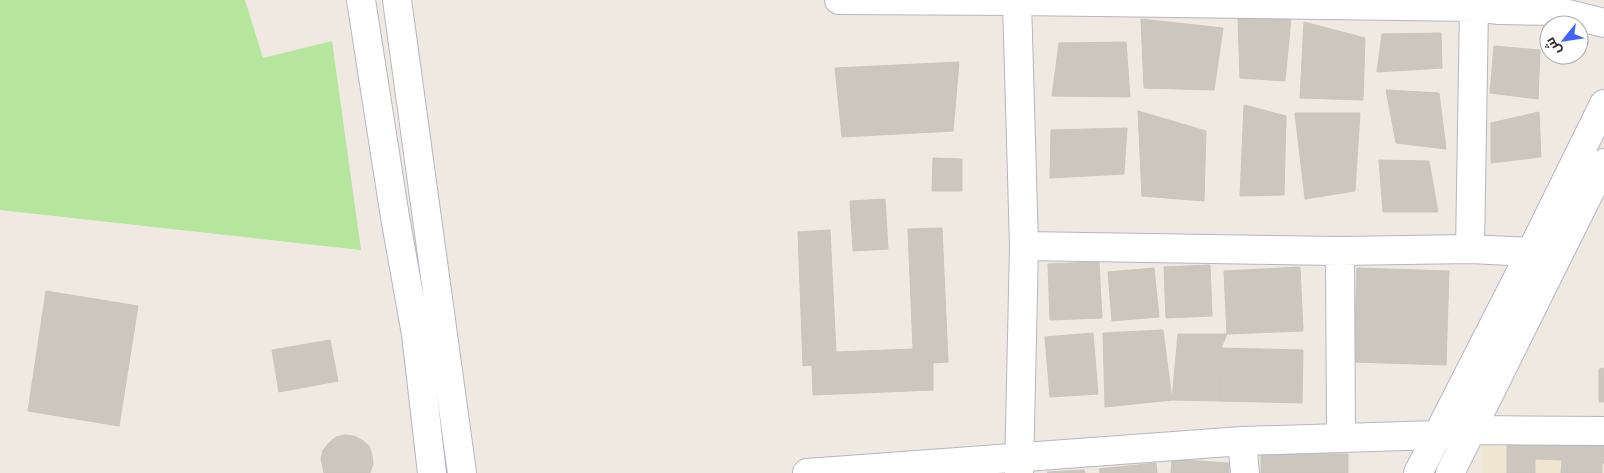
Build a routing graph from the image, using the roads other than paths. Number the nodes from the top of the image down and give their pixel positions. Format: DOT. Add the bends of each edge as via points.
graph roads {
  1 [pos="361,0"];
  2 [pos="397,0"];
  3 [pos="839,0"];
  4 [pos="845,0"];
  5 [pos="1017,1"];
  6 [pos="1309,3"];
  7 [pos="1550,5"];
  8 [pos="1474,8"];
  9 [pos="1604,23"];
  10 [pos="1604,104"];
  11 [pos="1604,163"];
  12 [pos="1024,246"];
  13 [pos="1470,249"];
  14 [pos="1340,251"];
  15 [pos="1531,252"];
  16 [pos="1471,430"];
  17 [pos="1604,431"];
  18 [pos="1436,435"];
  19 [pos="1341,438"];
  20 [pos="1242,441"];
  21 [pos="1019,465"];
  22 [pos="432,473"];
  23 [pos="462,473"];
  24 [pos="807,473"];
  25 [pos="813,473"];
  26 [pos="1245,473"];
  27 [pos="1418,473"];
  28 [pos="1450,473"];
  1 -- 22 [label="street" via="416,334"];
  2 -- 23 [label="street"];
  3 -- 4 [label="street"];
  4 -- 5 [label="street"];
  5 -- 6 [label="street"];
  5 -- 12 [label="street"];
  6 -- 8 [label="street"];
  7 -- 8 [label="street"];
  7 -- 9 [label="street" via="1556,11"];
  8 -- 13 [label="street"];
  10 -- 15 [label="street"];
  11 -- 16 [label="street"];
  12 -- 14 [label="street"];
  12 -- 21 [label="street"];
  13 -- 14 [label="street"];
  13 -- 15 [label="street"];
  14 -- 19 [label="street"];
  15 -- 18 [label="street"];
  16 -- 17 [label="street"];
  16 -- 18 [label="street"];
  16 -- 28 [label="street"];
  18 -- 19 [label="street"];
  18 -- 27 [label="street"];
  19 -- 20 [label="street"];
  20 -- 21 [label="street"];
  20 -- 26 [label="street"];
  21 -- 25 [label="street"];
  24 -- 25 [label="street"];
}
